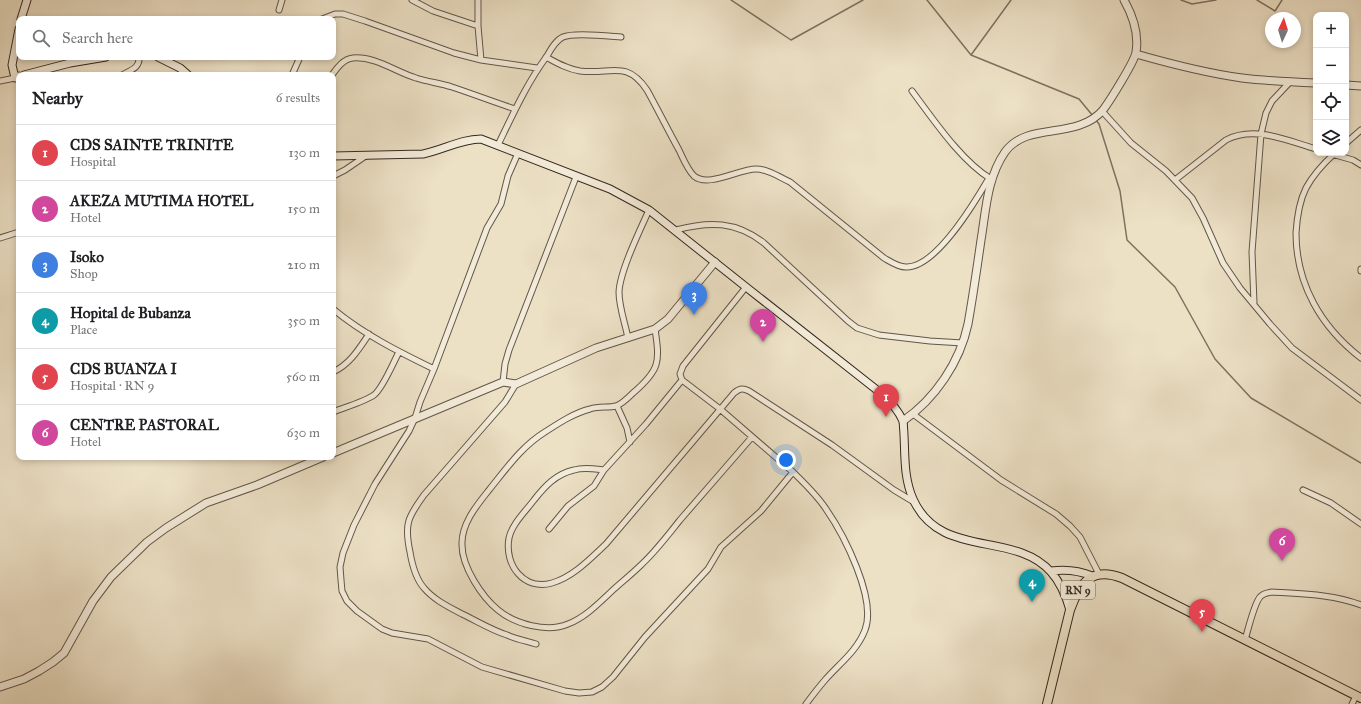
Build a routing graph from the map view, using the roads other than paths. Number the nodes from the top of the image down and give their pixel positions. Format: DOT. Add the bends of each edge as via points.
graph roads {
  1 [pos="27,0"];
  2 [pos="282,0"];
  3 [pos="412,0"];
  4 [pos="478,0"];
  5 [pos="1124,0"];
  6 [pos="279,10"];
  7 [pos="22,16"];
  8 [pos="330,16"];
  9 [pos="478,26"];
  10 [pos="621,37"];
  11 [pos="16,44"];
  12 [pos="1136,54"];
  13 [pos="546,57"];
  14 [pos="88,60"];
  15 [pos="139,60"];
  16 [pos="164,60"];
  17 [pos="299,60"];
  18 [pos="481,60"];
  19 [pos="537,68"];
  20 [pos="36,72"];
  21 [pos="127,72"];
  22 [pos="185,72"];
  23 [pos="293,72"];
  24 [pos="334,72"];
  25 [pos="16,75"];
  26 [pos="16,77"];
  27 [pos="0,82"];
  28 [pos="1289,83"];
  29 [pos="1313,83"];
  30 [pos="1349,85"];
  31 [pos="1361,86"];
  32 [pos="912,91"];
  33 [pos="515,109"];
  34 [pos="1102,111"];
  35 [pos="1361,130"];
  36 [pos="1260,134"];
  37 [pos="1349,140"];
  38 [pos="498,145"];
  39 [pos="1313,149"];
  40 [pos="518,153"];
  41 [pos="368,155"];
  42 [pos="336,156"];
  43 [pos="1330,156"];
  44 [pos="1339,156"];
  45 [pos="1361,165"];
  46 [pos="336,174"];
  47 [pos="576,177"];
  48 [pos="991,179"];
  49 [pos="1176,180"];
  50 [pos="649,210"];
  51 [pos="676,230"];
  52 [pos="16,233"];
  53 [pos="0,238"];
  54 [pos="715,262"];
  55 [pos="746,287"];
  56 [pos="1254,303"];
  57 [pos="336,315"];
  58 [pos="656,329"];
  59 [pos="369,334"];
  60 [pos="628,338"];
  61 [pos="963,343"];
  62 [pos="399,352"];
  63 [pos="1361,358"];
  64 [pos="434,369"];
  65 [pos="336,370"];
  66 [pos="682,380"];
  67 [pos="503,382"];
  68 [pos="516,384"];
  69 [pos="1361,400"];
  70 [pos="617,406"];
  71 [pos="720,409"];
  72 [pos="336,411"];
  73 [pos="913,414"];
  74 [pos="415,418"];
  75 [pos="903,421"];
  76 [pos="752,437"];
  77 [pos="630,442"];
  78 [pos="336,452"];
  79 [pos="316,460"];
  80 [pos="604,470"];
  81 [pos="793,472"];
  82 [pos="1303,490"];
  83 [pos="914,502"];
  84 [pos="1361,524"];
  85 [pos="549,529"];
  86 [pos="1051,571"];
  87 [pos="1095,575"];
  88 [pos="1361,605"];
  89 [pos="1070,610"];
  90 [pos="1245,640"];
  91 [pos="536,644"];
  92 [pos="0,687"];
  93 [pos="1358,697"];
  94 [pos="806,704"];
  95 [pos="1048,704"];
  96 [pos="1352,704"];
  1 -- 7 [label="street"];
  2 -- 6 [label="street"];
  3 -- 9 [label="street" via="433,11"];
  4 -- 9 [label="street"];
  5 -- 12 [label="street" via="1135,27"];
  8 -- 18 [label="street" via="351,16"];
  9 -- 18 [label="street"];
  10 -- 13 [label="street" via="568,36 556,43"];
  11 -- 25 [label="street" via="12,65"];
  12 -- 28 [label="street" via="1204,71"];
  12 -- 34 [label="street"];
  13 -- 19 [label="street"];
  13 -- 48 [label="street" via="570,69 612,70 634,74 647,90 695,176 702,180 712,180 746,170 767,171 790,182 895,265 906,267 926,261 953,231"];
  14 -- 20 [label="street"];
  15 -- 21 [label="street" via="139,64"];
  16 -- 22 [label="street"];
  17 -- 23 [label="street"];
  18 -- 19 [label="street"];
  19 -- 33 [label="street"];
  24 -- 33 [label="street" via="342,63 352,58 378,62 416,78 450,86"];
  26 -- 27 [label="street"];
  28 -- 29 [label="street"];
  28 -- 36 [label="street" via="1272,101"];
  30 -- 31 [label="street"];
  32 -- 48 [label="street" via="949,139 970,162"];
  33 -- 38 [label="street"];
  34 -- 48 [label="street" via="1089,122 1079,126 1038,133 1014,143 1006,151"];
  34 -- 49 [label="street" via="1131,143"];
  35 -- 37 [label="street"];
  36 -- 39 [label="street"];
  36 -- 49 [label="street" via="1243,134 1226,140"];
  36 -- 56 [label="street" via="1252,252"];
  38 -- 40 [label="street"];
  38 -- 41 [label="street" via="473,139 423,154"];
  40 -- 47 [label="street"];
  40 -- 64 [label="street" via="508,176 501,204 487,228"];
  41 -- 42 [label="street"];
  41 -- 46 [label="street"];
  43 -- 63 [label="street" via="1306,188 1300,204 1297,222 1298,257 1307,291 1317,310 1328,327"];
  44 -- 45 [label="street"];
  47 -- 50 [label="street" via="610,189"];
  47 -- 67 [label="street" via="509,350"];
  48 -- 61 [label="street"];
  49 -- 56 [label="street" via="1195,202 1230,275"];
  50 -- 51 [label="street"];
  50 -- 60 [label="street" via="621,279 620,305"];
  51 -- 54 [label="street"];
  51 -- 61 [label="street" via="702,224 743,229 764,243 857,328 879,335"];
  52 -- 53 [label="street"];
  54 -- 55 [label="street"];
  54 -- 58 [label="street" via="668,319"];
  55 -- 66 [label="street" via="683,366 680,374"];
  55 -- 75 [label="street" via="882,394 893,404"];
  56 -- 69 [label="street" via="1292,348"];
  57 -- 59 [label="street"];
  58 -- 60 [label="street"];
  58 -- 70 [label="street" via="656,367 650,378"];
  59 -- 62 [label="street"];
  59 -- 65 [label="street" via="352,358"];
  60 -- 68 [label="street" via="582,353"];
  61 -- 73 [label="street" via="940,384"];
  62 -- 64 [label="street"];
  62 -- 72 [label="street" via="373,396"];
  64 -- 74 [label="street"];
  66 -- 71 [label="street"];
  66 -- 77 [label="street"];
  67 -- 68 [label="street"];
  67 -- 74 [label="street"];
  68 -- 91 [label="street" via="505,402 412,511 408,521 408,538 416,574 424,588 435,598 488,627"];
  70 -- 76 [label="street" via="592,408 581,412 543,433 517,455 484,495 468,520 463,534 464,557 485,598 502,614 541,627 559,627 574,622 594,608 642,564"];
  70 -- 77 [label="street"];
  71 -- 76 [label="street"];
  71 -- 80 [label="street" via="606,544 592,557 565,578 552,583 531,584 522,579 510,561 509,548 509,538 518,520 542,490 562,474 575,469"];
  71 -- 83 [label="street" via="739,389 749,391"];
  73 -- 75 [label="street"];
  73 -- 87 [label="street" via="1001,480 1056,514 1070,526 1080,537"];
  74 -- 78 [label="street"];
  74 -- 81 [label="street" via="375,484 343,553 341,580 342,591 347,601 382,629 392,633 428,639 482,667 579,693 602,688 613,677 645,637 708,570 721,547 762,511"];
  75 -- 83 [label="street" via="906,477"];
  76 -- 81 [label="street"];
  77 -- 80 [label="street"];
  79 -- 92 [label="street" via="206,503 166,528 147,542 111,577 93,601 64,653 24,679"];
  80 -- 85 [label="street" via="594,486 568,506"];
  81 -- 94 [label="street" via="825,508 848,545 868,610 865,630 858,643"];
  82 -- 84 [label="street" via="1331,503"];
  83 -- 86 [label="street" via="935,528 966,540 1019,552"];
  86 -- 87 [label="street" via="1067,569"];
  86 -- 89 [label="street" via="1063,589"];
  87 -- 89 [label="main road, RN 9" via="1086,580 1078,591"];
  87 -- 90 [label="main road, RN 9" via="1106,574 1122,578"];
  88 -- 90 [label="street" via="1311,594 1265,593 1260,596 1257,603"];
  89 -- 95 [label="main road, RN 9"];
  90 -- 93 [label="main road, RN 9"];
  93 -- 96 [label="street"];
}
